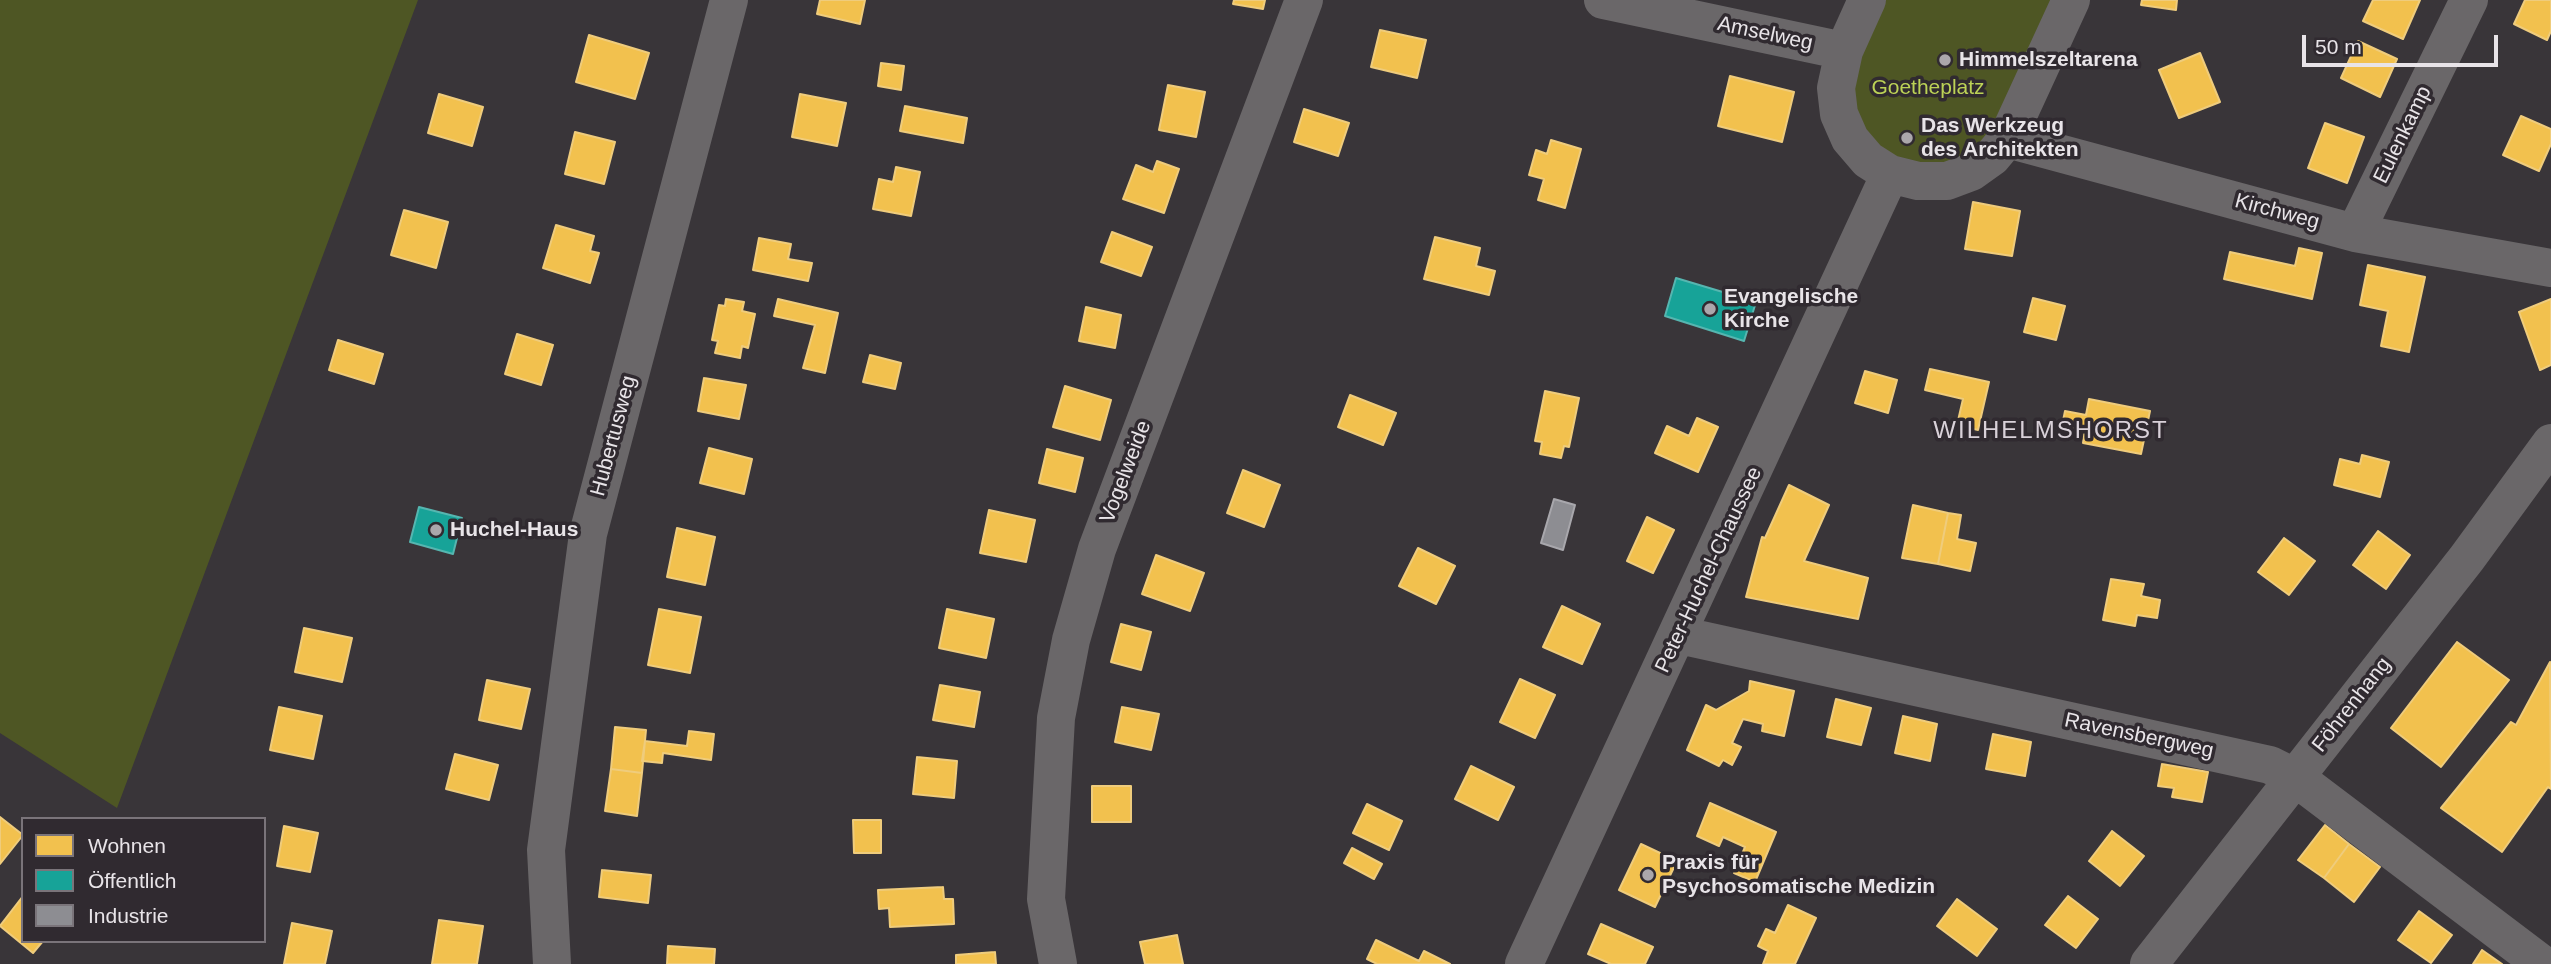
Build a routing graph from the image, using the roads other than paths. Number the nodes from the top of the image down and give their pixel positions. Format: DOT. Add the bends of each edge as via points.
graph roads {
  1 [pos="729,0"];
  2 [pos="1304,0"];
  3 [pos="1603,0"];
  4 [pos="1867,0"];
  5 [pos="2071,0"];
  6 [pos="2469,0"];
  7 [pos="1844,51"];
  8 [pos="2007,139"];
  9 [pos="1890,174"];
  10 [pos="2356,233"];
  11 [pos="2551,268"];
  12 [pos="2551,443"];
  13 [pos="1679,635"];
  14 [pos="2296,778"];
  15 [pos="552,964"];
  16 [pos="1058,964"];
  17 [pos="1524,964"];
  18 [pos="2149,964"];
  19 [pos="2542,964"];
  1 -- 15 [label="street, Hubertusweg" via="589,534 546,850"];
  2 -- 16 [label="street, Vogelweide" via="1097,549 1072,640 1056,718 1046,899"];
  3 -- 7 [label="street, Amselweg"];
  4 -- 7 [label="street"];
  5 -- 8 [label="street"];
  6 -- 10 [label="street, Eulenkamp"];
  7 -- 9 [label="street" via="1836,88 1839,114 1850,139 1868,160"];
  8 -- 9 [label="street" via="1993,157 1947,181 1918,181"];
  8 -- 10 [label="street, Kirchweg"];
  9 -- 13 [label="street, Peter-Huchel-Chaussee"];
  10 -- 11 [label="street, Kirchweg"];
  12 -- 14 [label="street, Föhrenhang"];
  13 -- 14 [label="street, Ravensbergweg" via="2270,765"];
  13 -- 17 [label="street, Peter-Huchel-Chaussee"];
  14 -- 18 [label="street, Föhrenhang"];
  14 -- 19 [label="street, Ravensbergweg"];
}
